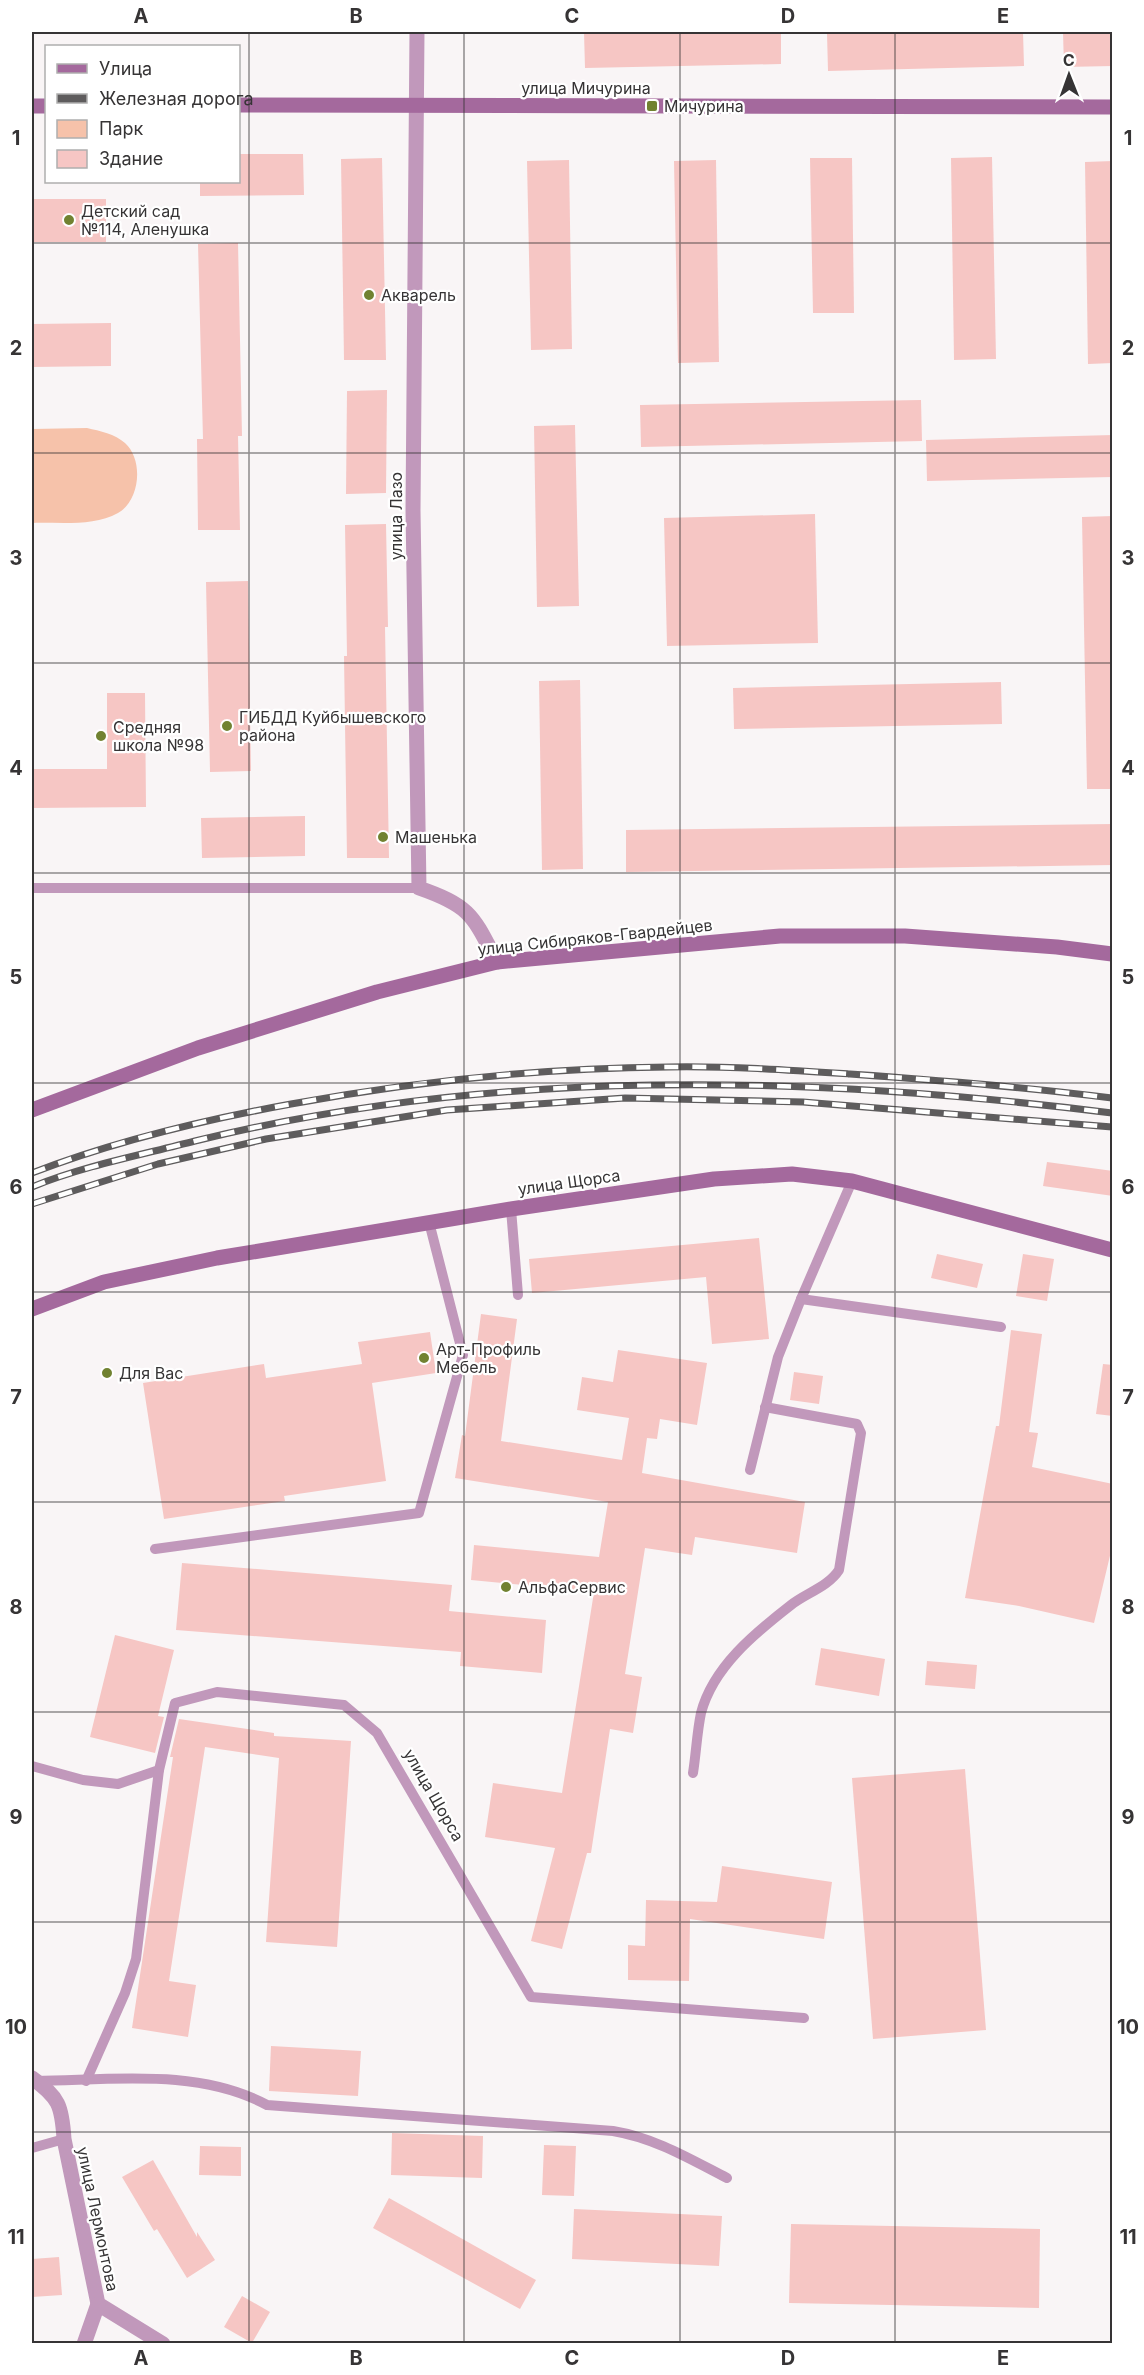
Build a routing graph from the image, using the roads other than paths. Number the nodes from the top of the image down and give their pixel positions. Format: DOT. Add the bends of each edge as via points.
graph roads {
  1 [pos="417,32"];
  2 [pos="417,104"];
  3 [pos="240,105"];
  4 [pos="1113,107"];
  5 [pos="32,888"];
  6 [pos="419,888"];
  7 [pos="1113,954"];
  8 [pos="497,962"];
  9 [pos="32,1110"];
  10 [pos="852,1181"];
  11 [pos="511,1209"];
  12 [pos="429,1222"];
  13 [pos="1113,1250"];
  14 [pos="518,1295"];
  15 [pos="801,1299"];
  16 [pos="32,1309"];
  17 [pos="1001,1327"];
  18 [pos="765,1407"];
  19 [pos="750,1470"];
  20 [pos="155,1549"];
  21 [pos="32,1766"];
  22 [pos="159,1770"];
  23 [pos="693,1773"];
  24 [pos="804,2018"];
  25 [pos="34,2079"];
  26 [pos="86,2081"];
  27 [pos="64,2139"];
  28 [pos="32,2148"];
  29 [pos="727,2178"];
  30 [pos="98,2304"];
  31 [pos="84,2343"];
  32 [pos="163,2343"];
  1 -- 2 [label="street, улица Лазо"];
  2 -- 3 [label="street, улица Мичурина"];
  2 -- 4 [label="street, улица Мичурина"];
  2 -- 6 [label="street, улица Лазо" via="413,544"];
  5 -- 6 [label="lane"];
  6 -- 8 [label="street" via="447,897 474,917"];
  7 -- 8 [label="street, улица Сибиряков-Гвардейцев" via="905,936 780,936"];
  8 -- 9 [label="street, улица Сибиряков-Гвардейцев" via="377,992 198,1048"];
  10 -- 11 [label="street, улица Щорса" via="792,1174 714,1179"];
  10 -- 13 [label="street, улица Щорса"];
  10 -- 15 [label="lane"];
  11 -- 12 [label="street, улица Щорса"];
  11 -- 14 [label="lane"];
  12 -- 16 [label="street, улица Щорса" via="217,1258 104,1282"];
  12 -- 20 [label="lane" via="463,1355 419,1513"];
  15 -- 17 [label="lane"];
  15 -- 18 [label="lane" via="778,1358"];
  18 -- 19 [label="lane"];
  18 -- 23 [label="lane" via="857,1424 861,1433 839,1570 833,1579 748,1638 710,1691 701,1713"];
  21 -- 22 [label="lane" via="83,1780 118,1784"];
  22 -- 24 [label="lane, улица Щорса" via="175,1703 217,1692 344,1706 377,1733 531,1997"];
  22 -- 26 [label="lane" via="136,1959"];
  25 -- 26 [label="lane"];
  25 -- 27 [label="street, улица Лермонтова" via="57,2098"];
  26 -- 29 [label="lane" via="185,2080 227,2086 267,2105 613,2131 661,2144"];
  27 -- 28 [label="lane"];
  27 -- 30 [label="street, улица Лермонтова"];
  30 -- 31 [label="street"];
  30 -- 32 [label="street, улица Лермонтова"];
}
